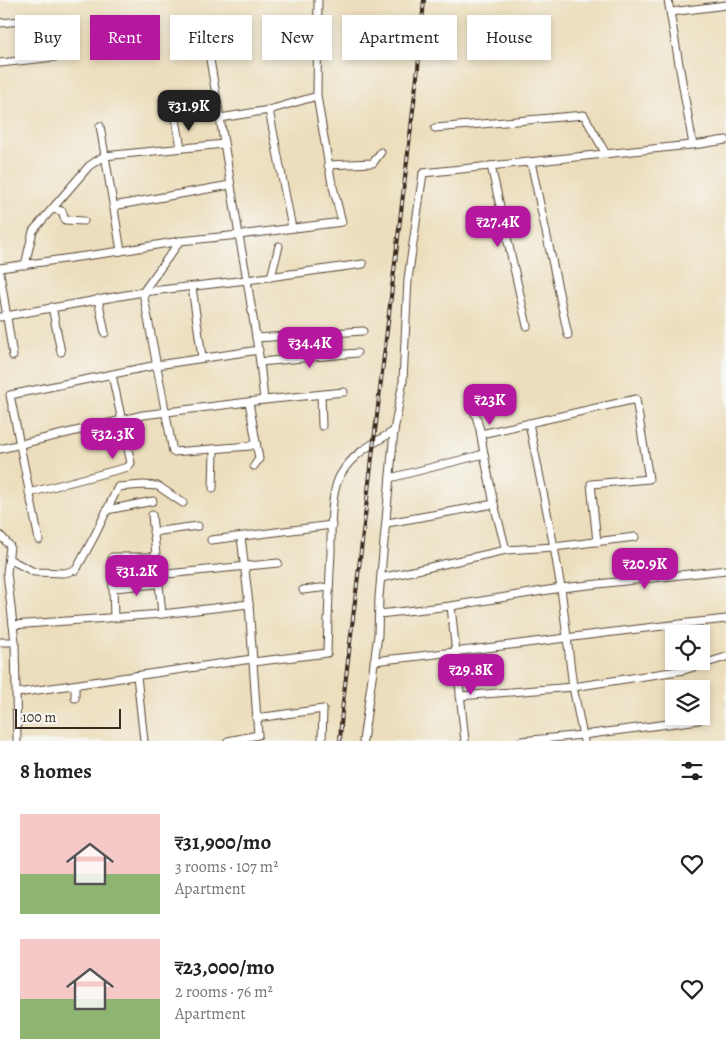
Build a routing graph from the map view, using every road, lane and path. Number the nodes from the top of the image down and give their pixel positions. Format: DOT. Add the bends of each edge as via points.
graph roads {
  1 [pos="318,0"];
  2 [pos="668,0"];
  3 [pos="726,5"];
  4 [pos="671,12"];
  5 [pos="15,22"];
  6 [pos="0,23"];
  7 [pos="28,60"];
  8 [pos="210,60"];
  9 [pos="0,63"];
  10 [pos="317,96"];
  11 [pos="269,110"];
  12 [pos="220,118"];
  13 [pos="176,119"];
  14 [pos="100,126"];
  15 [pos="435,128"];
  16 [pos="726,140"];
  17 [pos="224,144"];
  18 [pos="693,145"];
  19 [pos="181,148"];
  20 [pos="382,152"];
  21 [pos="606,154"];
  22 [pos="104,156"];
  23 [pos="530,162"];
  24 [pos="328,165"];
  25 [pos="491,166"];
  26 [pos="230,185"];
  27 [pos="113,206"];
  28 [pos="52,209"];
  29 [pos="84,221"];
  30 [pos="292,228"];
  31 [pos="239,235"];
  32 [pos="180,241"];
  33 [pos="158,245"];
  34 [pos="279,246"];
  35 [pos="121,251"];
  36 [pos="167,259"];
  37 [pos="363,264"];
  38 [pos="25,265"];
  39 [pos="0,268"];
  40 [pos="0,273"];
  41 [pos="271,277"];
  42 [pos="247,280"];
  43 [pos="192,287"];
  44 [pos="144,292"];
  45 [pos="98,299"];
  46 [pos="52,307"];
  47 [pos="3,316"];
  48 [pos="527,326"];
  49 [pos="363,331"];
  50 [pos="105,333"];
  51 [pos="568,335"];
  52 [pos="256,338"];
  53 [pos="258,350"];
  54 [pos="61,352"];
  55 [pos="357,354"];
  56 [pos="14,356"];
  57 [pos="202,357"];
  58 [pos="260,362"];
  59 [pos="157,365"];
  60 [pos="112,375"];
  61 [pos="344,392"];
  62 [pos="321,395"];
  63 [pos="264,400"];
  64 [pos="249,402"];
  65 [pos="472,402"];
  66 [pos="166,412"];
  67 [pos="122,420"];
  68 [pos="529,423"];
  69 [pos="322,426"];
  70 [pos="394,432"];
  71 [pos="481,434"];
  72 [pos="256,443"];
  73 [pos="20,444"];
  74 [pos="0,449"];
  75 [pos="214,450"];
  76 [pos="484,454"];
  77 [pos="254,466"];
  78 [pos="390,478"];
  79 [pos="213,488"];
  80 [pos="29,493"];
  81 [pos="153,501"];
  82 [pos="183,503"];
  83 [pos="494,504"];
  84 [pos="107,510"];
  85 [pos="152,515"];
  86 [pos="387,522"];
  87 [pos="332,525"];
  88 [pos="198,526"];
  89 [pos="153,532"];
  90 [pos="0,535"];
  91 [pos="241,537"];
  92 [pos="635,537"];
  93 [pos="38,540"];
  94 [pos="211,540"];
  95 [pos="597,542"];
  96 [pos="554,547"];
  97 [pos="506,550"];
  98 [pos="155,556"];
  99 [pos="9,559"];
  100 [pos="278,563"];
  101 [pos="245,566"];
  102 [pos="726,570"];
  103 [pos="157,575"];
  104 [pos="381,578"];
  105 [pos="158,584"];
  106 [pos="329,587"];
  107 [pos="0,588"];
  108 [pos="9,588"];
  109 [pos="113,588"];
  110 [pos="561,588"];
  111 [pos="303,590"];
  112 [pos="249,604"];
  113 [pos="451,606"];
  114 [pos="162,614"];
  115 [pos="379,614"];
  116 [pos="114,618"];
  117 [pos="726,619"];
  118 [pos="13,625"];
  119 [pos="566,638"];
  120 [pos="0,642"];
  121 [pos="15,642"];
  122 [pos="457,653"];
  123 [pos="726,657"];
  124 [pos="253,660"];
  125 [pos="374,661"];
  126 [pos="136,676"];
  127 [pos="74,686"];
  128 [pos="573,687"];
  129 [pos="17,693"];
  130 [pos="460,696"];
  131 [pos="75,698"];
  132 [pos="256,718"];
  133 [pos="668,725"];
  134 [pos="584,738"];
  135 [pos="18,741"];
  136 [pos="144,741"];
  137 [pos="228,741"];
  138 [pos="322,741"];
  139 [pos="363,741"];
  140 [pos="465,741"];
  141 [pos="521,741"];
  142 [pos="529,741"];
  1 -- 10 [label="street"];
  2 -- 4 [label="street"];
  3 -- 4 [label="street"];
  4 -- 18 [label="street"];
  5 -- 6 [label="street"];
  7 -- 9 [label="street"];
  8 -- 12 [label="street"];
  10 -- 11 [label="street"];
  10 -- 24 [label="street"];
  11 -- 12 [label="street"];
  11 -- 30 [label="street"];
  12 -- 17 [label="street"];
  13 -- 19 [label="street"];
  14 -- 22 [label="street"];
  15 -- 21 [label="street" via="584,115"];
  16 -- 18 [label="street"];
  17 -- 19 [label="street"];
  17 -- 26 [label="street"];
  18 -- 21 [label="street"];
  19 -- 22 [label="street"];
  20 -- 24 [label="street" via="373,163"];
  21 -- 23 [label="street"];
  22 -- 27 [label="street"];
  22 -- 28 [label="street" via="89,166"];
  23 -- 25 [label="street"];
  23 -- 51 [label="street"];
  24 -- 30 [label="street" via="342,222"];
  25 -- 48 [label="street"];
  25 -- 70 [label="street" via="423,174 408,278 403,382"];
  26 -- 27 [label="street"];
  26 -- 31 [label="street"];
  27 -- 35 [label="street"];
  28 -- 29 [label="street" via="62,211 65,220"];
  28 -- 38 [label="street" via="32,231"];
  30 -- 31 [label="street"];
  31 -- 32 [label="street"];
  31 -- 42 [label="street"];
  32 -- 33 [label="street"];
  32 -- 36 [label="street"];
  33 -- 35 [label="street"];
  33 -- 36 [label="street"];
  34 -- 41 [label="street"];
  35 -- 38 [label="street"];
  36 -- 44 [label="street"];
  37 -- 41 [label="street"];
  38 -- 39 [label="street"];
  40 -- 47 [label="street"];
  41 -- 42 [label="street"];
  42 -- 43 [label="street"];
  42 -- 52 [label="street"];
  43 -- 44 [label="street"];
  43 -- 57 [label="street"];
  44 -- 45 [label="street"];
  44 -- 59 [label="street"];
  45 -- 46 [label="street"];
  45 -- 50 [label="street"];
  46 -- 47 [label="street"];
  46 -- 54 [label="street"];
  47 -- 56 [label="street"];
  49 -- 52 [label="street"];
  52 -- 53 [label="street"];
  53 -- 57 [label="street"];
  53 -- 58 [label="street"];
  55 -- 58 [label="street"];
  57 -- 59 [label="street"];
  58 -- 63 [label="street"];
  59 -- 60 [label="street"];
  59 -- 66 [label="street"];
  60 -- 67 [label="street"];
  60 -- 73 [label="street" via="10,395"];
  61 -- 62 [label="street"];
  62 -- 63 [label="street"];
  62 -- 69 [label="street"];
  63 -- 64 [label="street"];
  64 -- 66 [label="street"];
  64 -- 72 [label="street"];
  65 -- 71 [label="street"];
  66 -- 67 [label="street"];
  66 -- 75 [label="street" via="173,452"];
  67 -- 73 [label="street"];
  67 -- 80 [label="street" via="131,463 128,467"];
  68 -- 71 [label="street"];
  68 -- 95 [label="street" via="636,398 649,479 591,484"];
  68 -- 96 [label="street"];
  70 -- 78 [label="street"];
  70 -- 87 [label="street" via="364,448 347,464 335,487"];
  71 -- 76 [label="street"];
  72 -- 75 [label="street"];
  72 -- 77 [label="street" via="258,460"];
  73 -- 74 [label="street"];
  73 -- 80 [label="street"];
  75 -- 79 [label="street"];
  76 -- 78 [label="street"];
  76 -- 83 [label="street"];
  78 -- 86 [label="street"];
  80 -- 93 [label="street"];
  81 -- 84 [label="street"];
  82 -- 84 [label="street" via="158,486 118,487"];
  83 -- 86 [label="street"];
  83 -- 97 [label="street"];
  84 -- 99 [label="street" via="79,566 72,572 34,572"];
  85 -- 89 [label="street"];
  86 -- 104 [label="street"];
  87 -- 91 [label="street"];
  87 -- 106 [label="street"];
  88 -- 89 [label="street"];
  89 -- 98 [label="street"];
  90 -- 99 [label="street" via="10,546"];
  91 -- 94 [label="street"];
  91 -- 101 [label="street"];
  92 -- 95 [label="street"];
  95 -- 96 [label="street"];
  96 -- 97 [label="street"];
  96 -- 110 [label="street"];
  97 -- 104 [label="street"];
  98 -- 103 [label="street"];
  98 -- 109 [label="street" via="112,557"];
  99 -- 108 [label="street" via="6,573"];
  100 -- 101 [label="street"];
  101 -- 103 [label="street"];
  101 -- 112 [label="street"];
  102 -- 110 [label="street"];
  103 -- 105 [label="street"];
  104 -- 115 [label="street"];
  105 -- 109 [label="street"];
  105 -- 114 [label="street"];
  106 -- 111 [label="street"];
  106 -- 124 [label="street" via="327,653"];
  107 -- 108 [label="street"];
  108 -- 118 [label="street"];
  109 -- 116 [label="street"];
  110 -- 113 [label="street"];
  110 -- 119 [label="street"];
  112 -- 114 [label="street"];
  112 -- 124 [label="street"];
  113 -- 115 [label="street"];
  113 -- 122 [label="street"];
  114 -- 116 [label="street"];
  115 -- 125 [label="street"];
  116 -- 118 [label="street"];
  117 -- 119 [label="street"];
  118 -- 121 [label="street"];
  119 -- 122 [label="street"];
  119 -- 128 [label="street"];
  120 -- 121 [label="street"];
  121 -- 129 [label="street"];
  122 -- 125 [label="street"];
  122 -- 130 [label="street"];
  123 -- 128 [label="street" via="684,670"];
  124 -- 126 [label="street"];
  124 -- 132 [label="street"];
  125 -- 139 [label="street"];
  126 -- 127 [label="street"];
  126 -- 136 [label="street"];
  127 -- 129 [label="street"];
  127 -- 131 [label="street"];
  128 -- 130 [label="street"];
  128 -- 134 [label="street"];
  129 -- 135 [label="street"];
  130 -- 140 [label="street"];
  132 -- 137 [label="street" via="258,735"];
  132 -- 138 [label="street" via="323,709"];
  133 -- 134 [label="street"];
  134 -- 142 [label="street"];
  141 -- 142 [label="street"];
}
